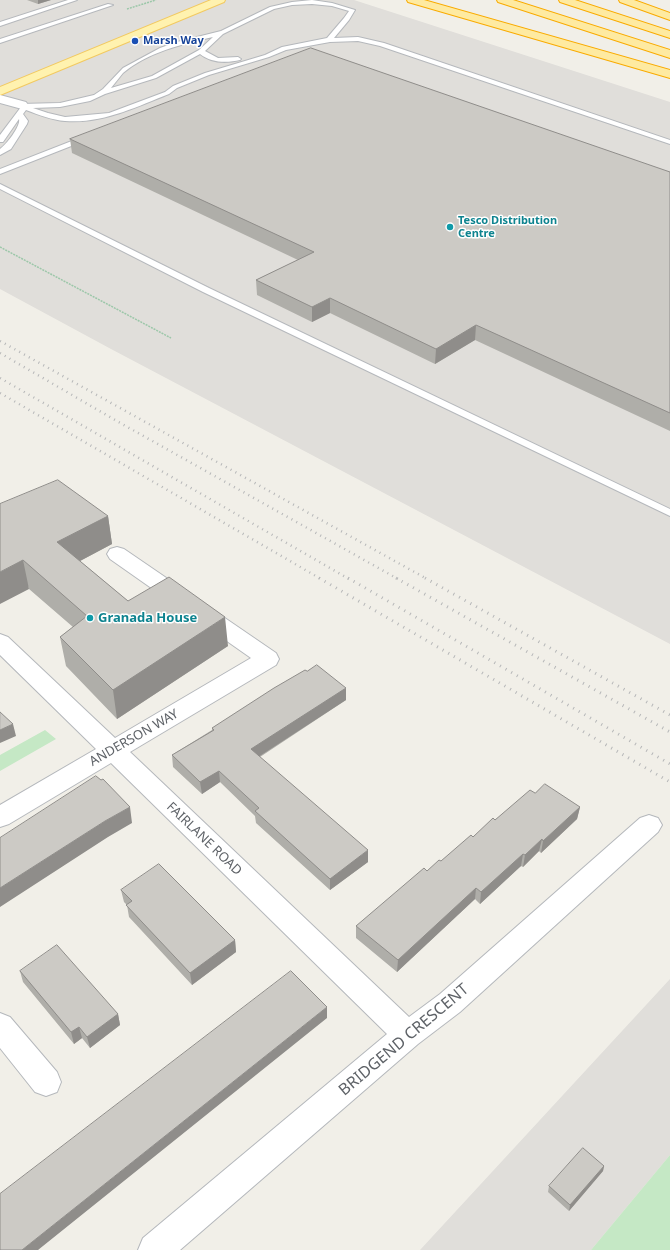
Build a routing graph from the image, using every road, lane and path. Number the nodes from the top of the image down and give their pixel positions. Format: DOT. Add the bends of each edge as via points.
graph roads {
  1 [pos="74,0"];
  2 [pos="220,0"];
  3 [pos="412,0"];
  4 [pos="502,0"];
  5 [pos="564,0"];
  6 [pos="624,0"];
  7 [pos="181,4"];
  8 [pos="110,5"];
  9 [pos="670,17"];
  10 [pos="145,19"];
  11 [pos="0,24"];
  12 [pos="223,32"];
  13 [pos="670,35"];
  14 [pos="329,40"];
  15 [pos="0,41"];
  16 [pos="284,48"];
  17 [pos="201,51"];
  18 [pos="303,53"];
  19 [pos="670,54"];
  20 [pos="164,56"];
  21 [pos="238,59"];
  22 [pos="207,74"];
  23 [pos="670,74"];
  24 [pos="128,76"];
  25 [pos="105,92"];
  26 [pos="2,93"];
  27 [pos="22,109"];
  28 [pos="96,135"];
  29 [pos="0,140"];
  30 [pos="670,142"];
  31 [pos="0,153"];
  32 [pos="0,172"];
  33 [pos="0,186"];
  34 [pos="0,248"];
  35 [pos="171,338"];
  36 [pos="670,513"];
  37 [pos="117,554"];
  38 [pos="0,642"];
  39 [pos="112,750"];
  40 [pos="0,817"];
  41 [pos="649,825"];
  42 [pos="0,1026"];
  43 [pos="408,1035"];
  44 [pos="46,1082"];
  45 [pos="155,1250"];
  1 -- 11 [label="lane"];
  2 -- 26 [label="main road"];
  3 -- 23 [label="highway"];
  4 -- 19 [label="highway"];
  5 -- 13 [label="highway"];
  6 -- 9 [label="highway"];
  7 -- 10 [label="main road"];
  8 -- 15 [label="lane"];
  12 -- 14 [label="lane" via="279,5 296,1 323,1 352,10 348,19"];
  12 -- 17 [label="lane"];
  12 -- 20 [label="lane"];
  12 -- 25 [label="lane" via="144,75"];
  12 -- 25 [label="lane" via="173,44 124,70"];
  14 -- 16 [label="lane"];
  14 -- 18 [label="lane"];
  14 -- 30 [label="lane" via="358,39 382,44"];
  16 -- 21 [label="lane"];
  16 -- 22 [label="lane" via="267,56"];
  17 -- 21 [label="lane" via="216,59"];
  17 -- 25 [label="lane" via="154,77"];
  21 -- 22 [label="lane" via="219,65"];
  22 -- 27 [label="lane" via="76,119"];
  24 -- 25 [label="lane"];
  25 -- 27 [label="lane" via="70,103"];
  26 -- 27 [label="street"];
  27 -- 29 [label="lane"];
  27 -- 31 [label="lane" via="23,124 8,147"];
  28 -- 32 [label="lane"];
  33 -- 36 [label="lane" via="206,290"];
  34 -- 35 [label="path"];
  37 -- 39 [label="street, ANDERSON WAY" via="268,659"];
  38 -- 39 [label="street, FAIRLANE ROAD"];
  39 -- 40 [label="street, ANDERSON WAY"];
  39 -- 43 [label="street, FAIRLANE ROAD"];
  41 -- 43 [label="street, BRIDGEND CRESCENT" via="450,1003"];
  42 -- 44 [label="street"];
  43 -- 45 [label="street, BRIDGEND CRESCENT"];
}
